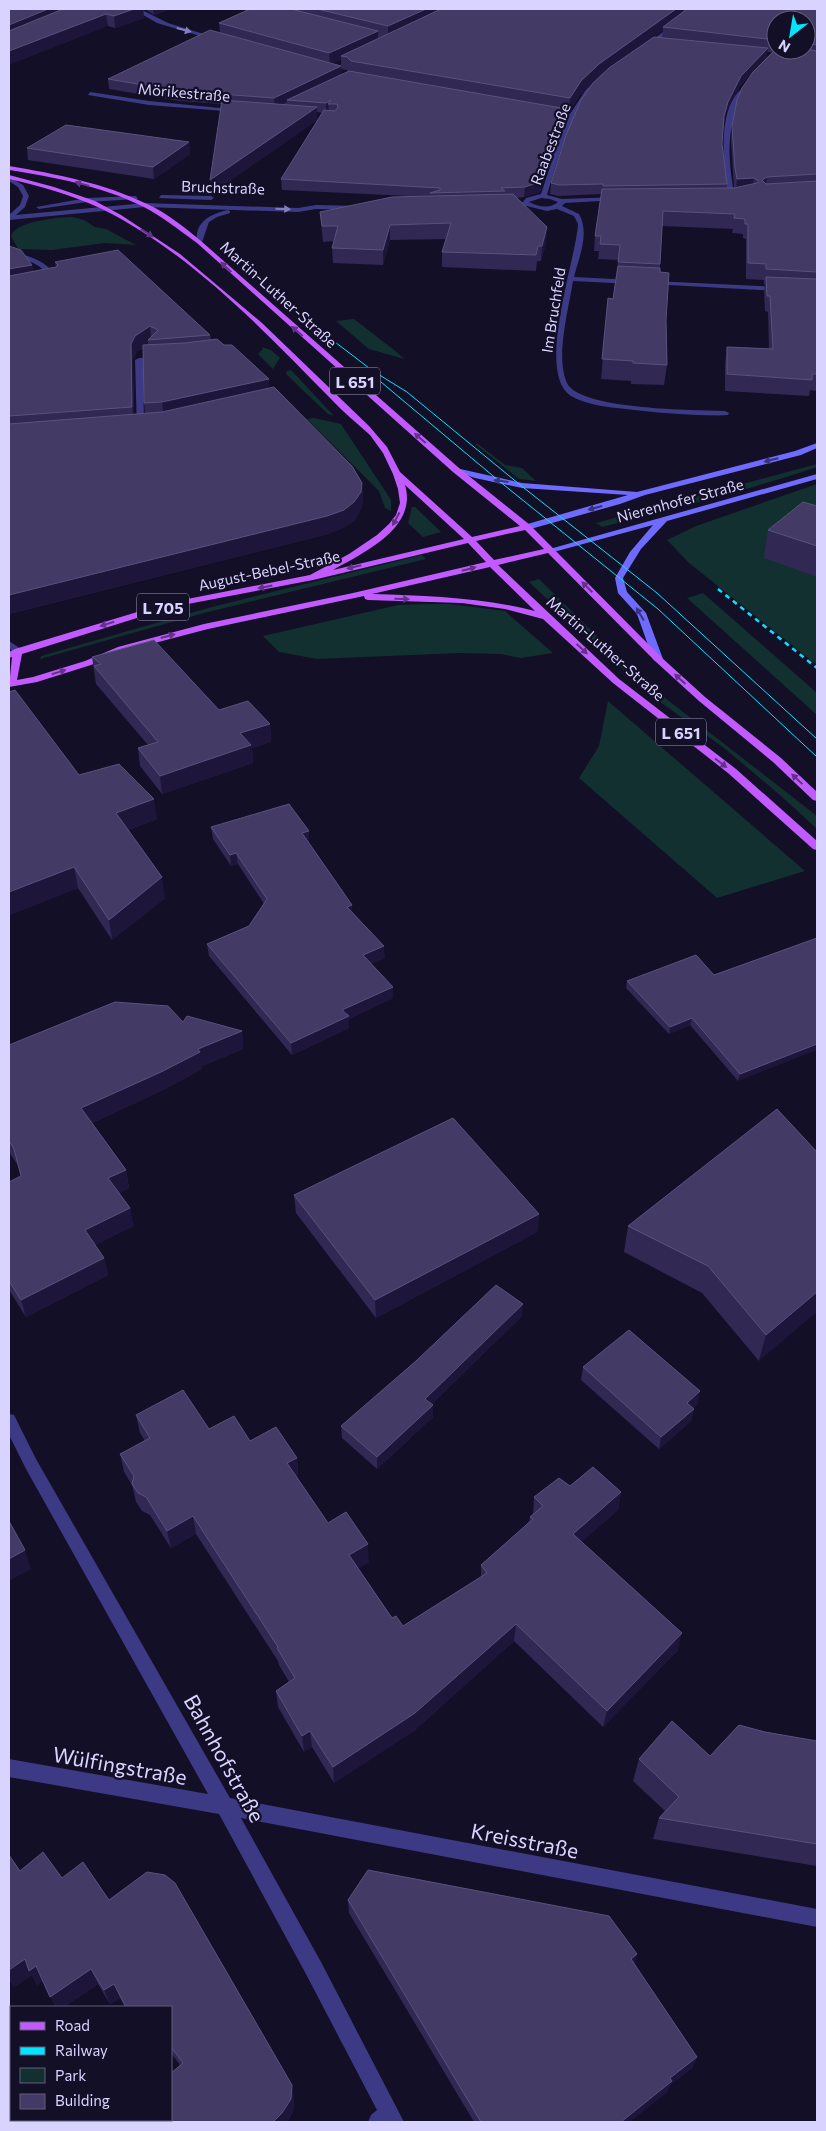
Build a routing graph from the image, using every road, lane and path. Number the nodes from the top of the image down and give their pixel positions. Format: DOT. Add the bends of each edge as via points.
graph roads {
  1 [pos="140,9"];
  2 [pos="697,9"];
  3 [pos="225,41"];
  4 [pos="653,42"];
  5 [pos="661,43"];
  6 [pos="641,51"];
  7 [pos="601,80"];
  8 [pos="749,83"];
  9 [pos="90,94"];
  10 [pos="240,110"];
  11 [pos="540,112"];
  12 [pos="572,116"];
  13 [pos="9,168"];
  14 [pos="9,178"];
  15 [pos="544,196"];
  16 [pos="129,198"];
  17 [pos="623,198"];
  18 [pos="220,199"];
  19 [pos="732,199"];
  20 [pos="87,200"];
  21 [pos="292,202"];
  22 [pos="560,204"];
  23 [pos="146,205"];
  24 [pos="529,205"];
  25 [pos="501,206"];
  26 [pos="316,207"];
  27 [pos="105,208"];
  28 [pos="251,208"];
  29 [pos="371,208"];
  30 [pos="18,212"];
  31 [pos="9,218"];
  32 [pos="199,242"];
  33 [pos="9,253"];
  34 [pos="571,279"];
  35 [pos="44,282"];
  36 [pos="638,282"];
  37 [pos="648,283"];
  38 [pos="790,290"];
  39 [pos="148,351"];
  40 [pos="171,358"];
  41 [pos="139,360"];
  42 [pos="725,413"];
  43 [pos="140,428"];
  44 [pos="817,445"];
  45 [pos="456,470"];
  46 [pos="397,473"];
  47 [pos="817,476"];
  48 [pos="642,493"];
  49 [pos="665,518"];
  50 [pos="527,527"];
  51 [pos="470,540"];
  52 [pos="550,550"];
  53 [pos="493,564"];
  54 [pos="313,577"];
  55 [pos="353,596"];
  56 [pos="546,616"];
  57 [pos="9,644"];
  58 [pos="13,653"];
  59 [pos="658,659"];
  60 [pos="10,683"];
  61 [pos="817,798"];
  62 [pos="817,847"];
  63 [pos="9,1420"];
  64 [pos="9,1768"];
  65 [pos="224,1806"];
  66 [pos="817,1918"];
  67 [pos="387,2119"];
  1 -- 3 [label="street, one-way" via="158,22"];
  2 -- 4 [label="street"];
  4 -- 5 [label="street"];
  4 -- 6 [label="street"];
  7 -- 12 [label="street, Raabestraße" via="583,96"];
  8 -- 19 [label="street" via="740,94 724,144"];
  9 -- 10 [label="street, Mörikestraße" via="149,103"];
  11 -- 12 [label="street"];
  12 -- 15 [label="street, Raabestraße"];
  16 -- 13 [label="main road, Martin-Luther-Straße / L 651, one-way" via="50,175"];
  14 -- 20 [label="main road, Martin-Luther-Straße / L 651"];
  14 -- 30 [label="street" via="21,186 26,196 26,202"];
  15 -- 22 [label="street"];
  15 -- 24 [label="street" via="528,199"];
  16 -- 18 [label="street, Bruchstraße"];
  16 -- 20 [label="street, Martin-Luther-Straße"];
  16 -- 23 [label="main road, Martin-Luther-Straße / L 651"];
  17 -- 22 [label="street"];
  20 -- 27 [label="main road, Martin-Luther-Straße / L 651"];
  20 -- 30 [label="street"];
  21 -- 26 [label="street, Bruchstraße"];
  22 -- 24 [label="street" via="543,209"];
  22 -- 34 [label="street, Im Bruchfeld" via="577,215 581,224"];
  23 -- 27 [label="street, Martin-Luther-Straße"];
  23 -- 28 [label="street, Bruchstraße"];
  23 -- 32 [label="main road, Martin-Luther-Straße / L 651"];
  24 -- 25 [label="street"];
  28 -- 26 [label="street, Bruchstraße, one-way" via="298,210"];
  26 -- 29 [label="street, Bruchstraße"];
  27 -- 31 [label="street"];
  27 -- 46 [label="main road, Martin-Luther-Straße / L 651, one-way" via="175,252 219,288 361,422 382,445"];
  28 -- 32 [label="street, Bruchstraße" via="208,218"];
  30 -- 31 [label="street"];
  45 -- 32 [label="main road, Martin-Luther-Straße / L 651, one-way"];
  33 -- 35 [label="street" via="41,263 55,280"];
  34 -- 36 [label="street"];
  34 -- 42 [label="street, Im Bruchfeld" via="558,359 565,387 580,396 620,407"];
  37 -- 38 [label="street"];
  39 -- 41 [label="street"];
  40 -- 41 [label="street"];
  41 -- 43 [label="street"];
  44 -- 48 [label="main road, Nierenhofer Straße, one-way" via="798,453"];
  48 -- 45 [label="main road, Nierenhofer Straße / L 651, one-way" via="540,487 489,480"];
  45 -- 50 [label="main road, Martin-Luther-Straße / L 651"];
  46 -- 51 [label="main road, Martin-Luther-Straße / L 651"];
  46 -- 54 [label="main road, Martin-Luther-Straße / L 651, one-way" via="404,503 391,528 380,539"];
  47 -- 49 [label="main road, Nierenhofer Straße"];
  48 -- 50 [label="main road, Nierenhofer Straße, one-way"];
  49 -- 52 [label="main road, Nierenhofer Straße"];
  59 -- 49 [label="main road, Martin-Luther-Straße / L 651, one-way" via="641,613 623,593 619,578 630,555"];
  50 -- 51 [label="main road, L 705"];
  50 -- 52 [label="main road, Martin-Luther-Straße / L 651"];
  51 -- 53 [label="main road, Martin-Luther-Straße / L 651"];
  51 -- 54 [label="main road, August-Bebel-Straße / L 705, one-way"];
  52 -- 53 [label="main road, L 705"];
  59 -- 52 [label="main road, Martin-Luther-Straße / L 651, one-way"];
  55 -- 53 [label="main road, L 705, one-way"];
  53 -- 56 [label="main road, Martin-Luther-Straße / L 651"];
  54 -- 58 [label="main road, August-Bebel-Straße / L 705, one-way" via="170,605"];
  55 -- 56 [label="main road, L 651, one-way" via="462,600"];
  60 -- 55 [label="main road, L 705, one-way" via="34,680 121,649 207,626"];
  56 -- 62 [label="main road, Martin-Luther-Straße / L 651, one-way" via="616,680 732,771"];
  57 -- 58 [label="street"];
  58 -- 60 [label="main road"];
  61 -- 59 [label="main road, Martin-Luther-Straße / L 651, one-way"];
  63 -- 65 [label="street, Bahnhofstraße"];
  64 -- 65 [label="street, Wülfingstraße"];
  65 -- 66 [label="street, Kreisstraße"];
  65 -- 67 [label="street, Bahnhofstraße" via="314,1969"];
}
